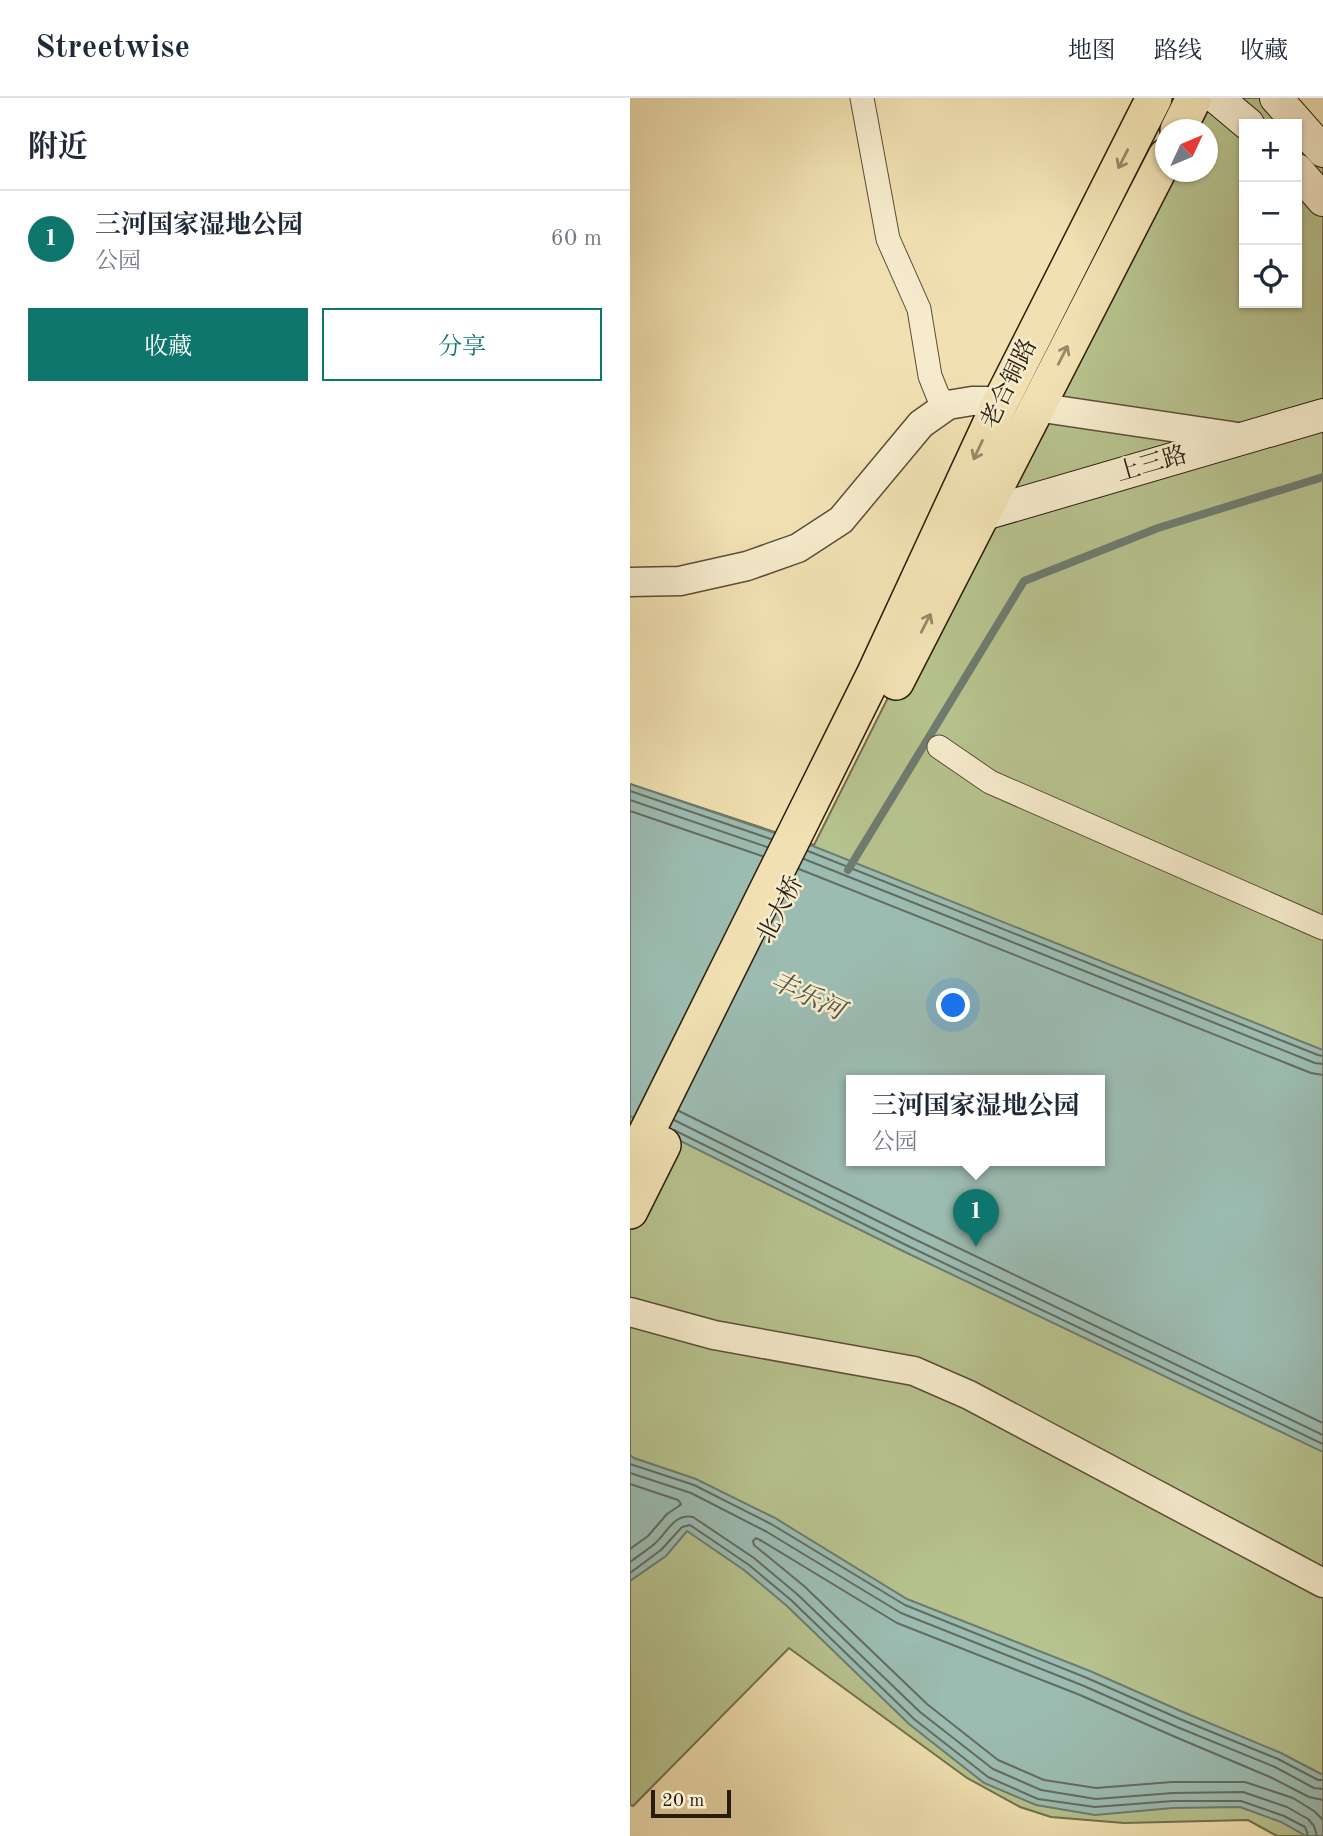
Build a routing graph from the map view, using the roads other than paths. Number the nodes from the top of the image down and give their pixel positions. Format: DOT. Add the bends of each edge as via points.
graph roads {
  1 [pos="862,98"];
  2 [pos="1154,98"];
  3 [pos="1194,98"];
  4 [pos="1217,98"];
  5 [pos="1276,98"];
  6 [pos="1184,119"];
  7 [pos="1242,119"];
  8 [pos="1323,151"];
  9 [pos="1302,176"];
  10 [pos="1155,177"];
  11 [pos="1323,200"];
  12 [pos="1001,401"];
  13 [pos="948,405"];
  14 [pos="1036,407"];
  15 [pos="1323,415"];
  16 [pos="1247,438"];
  17 [pos="981,515"];
  18 [pos="630,582"];
  19 [pos="885,679"];
  20 [pos="939,747"];
  21 [pos="1323,928"];
  22 [pos="630,1166"];
  23 [pos="630,1211"];
  24 [pos="630,1312"];
  25 [pos="1323,1583"];
  1 -- 13 [label="street" via="888,239 919,309 930,376 938,396"];
  2 -- 12 [label="main road, 老合铜路, one-way"];
  3 -- 6 [label="main road"];
  4 -- 7 [label="main road"];
  5 -- 8 [label="main road"];
  9 -- 11 [label="main road"];
  14 -- 10 [label="main road, 老合铜路, one-way"];
  12 -- 13 [label="street"];
  12 -- 19 [label="main road, 老合铜路, one-way"];
  13 -- 18 [label="street" via="921,424 841,520 798,548 681,581"];
  14 -- 16 [label="street"];
  14 -- 17 [label="main road, 老合铜路"];
  15 -- 16 [label="main road, 上三路"];
  16 -- 17 [label="main road, 上三路"];
  19 -- 17 [label="main road, 老合铜路, one-way"];
  19 -- 22 [label="main road, 北大桥"];
  19 -- 23 [label="main road, 北大桥"];
  20 -- 21 [label="street" via="989,782"];
  24 -- 25 [label="street" via="714,1335 914,1371 970,1395"];
}
